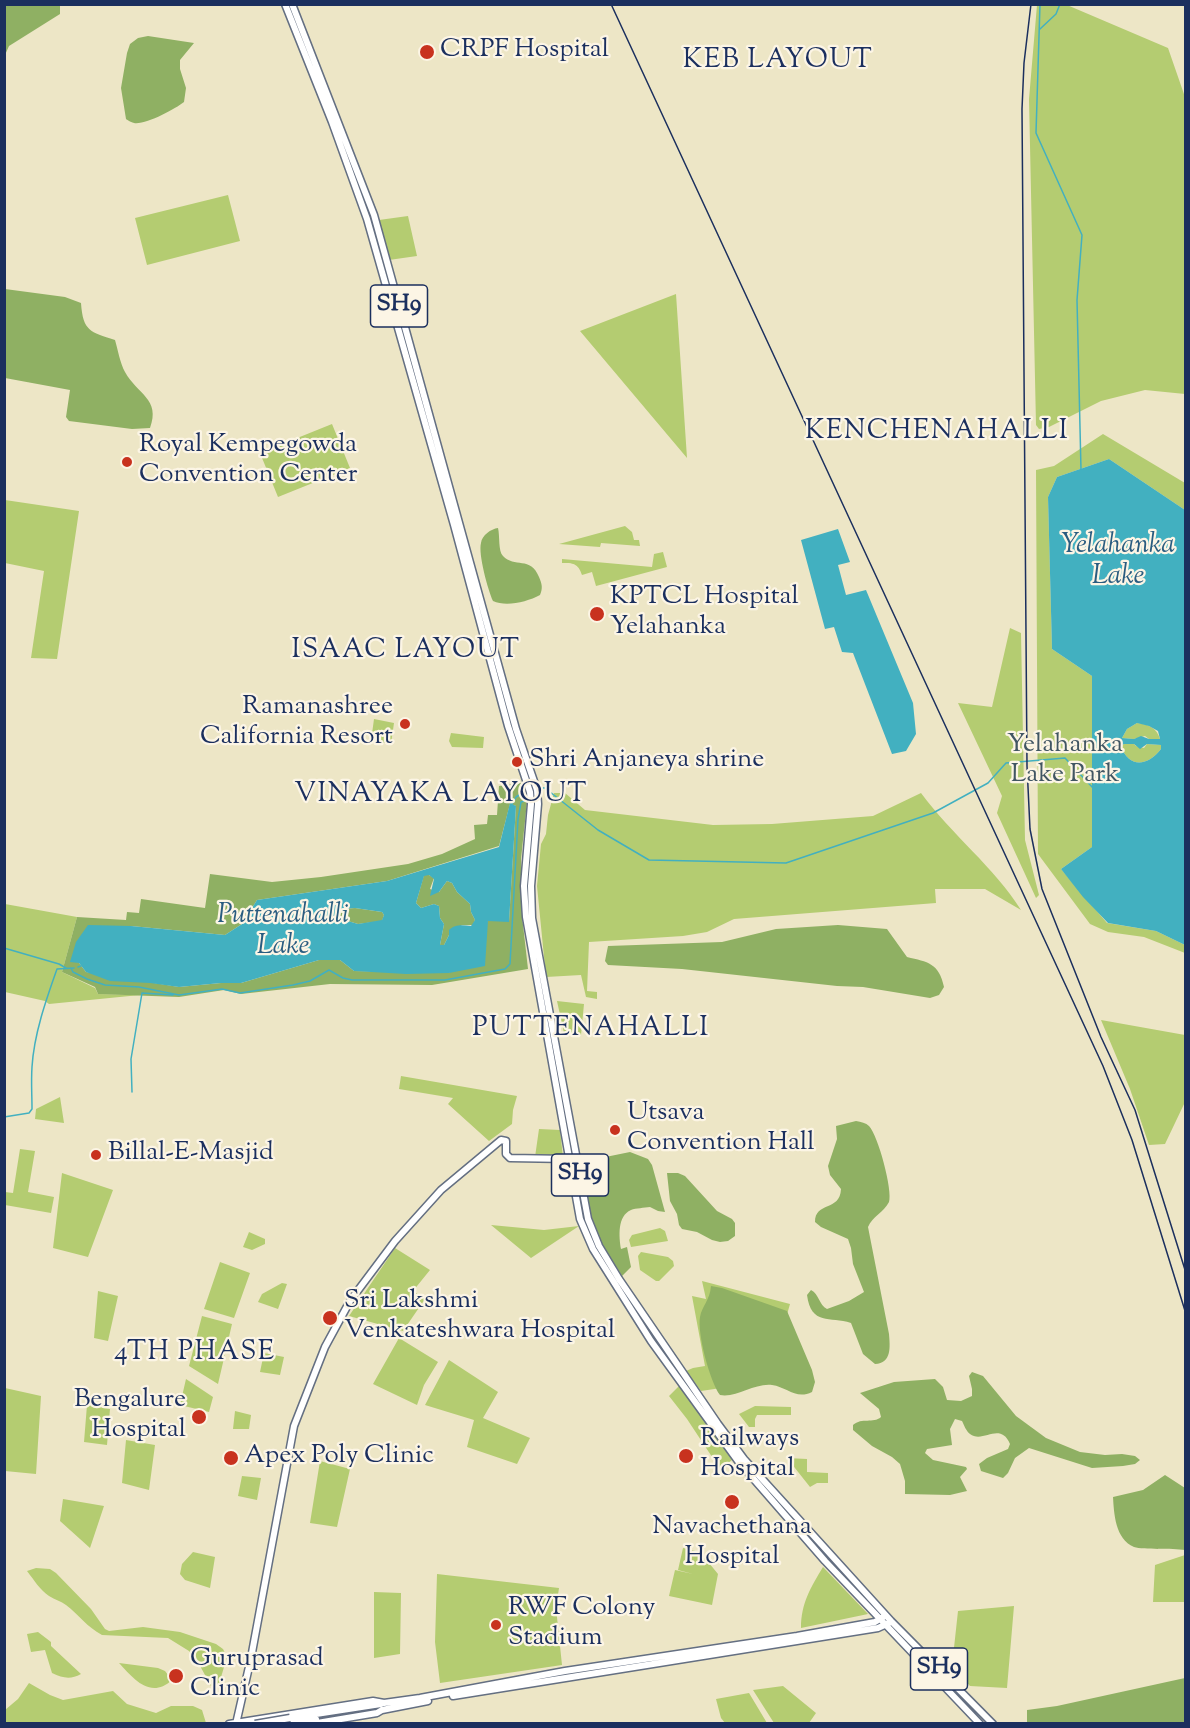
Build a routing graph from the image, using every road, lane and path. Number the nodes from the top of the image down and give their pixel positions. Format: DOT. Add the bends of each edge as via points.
graph roads {
  1 [pos="285,4"];
  2 [pos="292,4"];
  3 [pos="522,760"];
  4 [pos="528,875"];
  5 [pos="570,1159"];
  6 [pos="617,1283"];
  7 [pos="883,1617"];
  8 [pos="889,1623"];
  9 [pos="383,1706"];
  10 [pos="267,1720"];
  11 [pos="289,1722"];
  12 [pos="234,1723"];
  13 [pos="255,1724"];
  14 [pos="311,1724"];
  15 [pos="980,1724"];
  16 [pos="993,1724"];
  1 -- 3 [label="main road, SH9" via="367,219 508,726"];
  2 -- 3 [label="main road, SH9" via="374,215"];
  3 -- 4 [label="main road, SH9" via="531,804"];
  4 -- 5 [label="main road, SH9" via="525,902 530,944"];
  4 -- 6 [label="main road, SH9" via="536,942 588,1219"];
  5 -- 6 [label="main road, SH9" via="580,1219 593,1249"];
  5 -- 12 [label="main road" via="510,1158 506,1142 501,1140 441,1190 395,1241 350,1301 325,1347 294,1426"];
  6 -- 7 [label="main road, SH9" via="744,1459"];
  7 -- 8 [label="main road, SH9"];
  7 -- 9 [label="main road" via="797,1636 565,1671"];
  8 -- 9 [label="main road" via="878,1629"];
  8 -- 15 [label="main road, SH9"];
  8 -- 16 [label="main road, SH9"];
  9 -- 10 [label="main road" via="373,1701"];
  9 -- 11 [label="main road"];
  9 -- 14 [label="main road" via="376,1713"];
  10 -- 12 [label="main road"];
  11 -- 13 [label="main road, bridge"];
}
